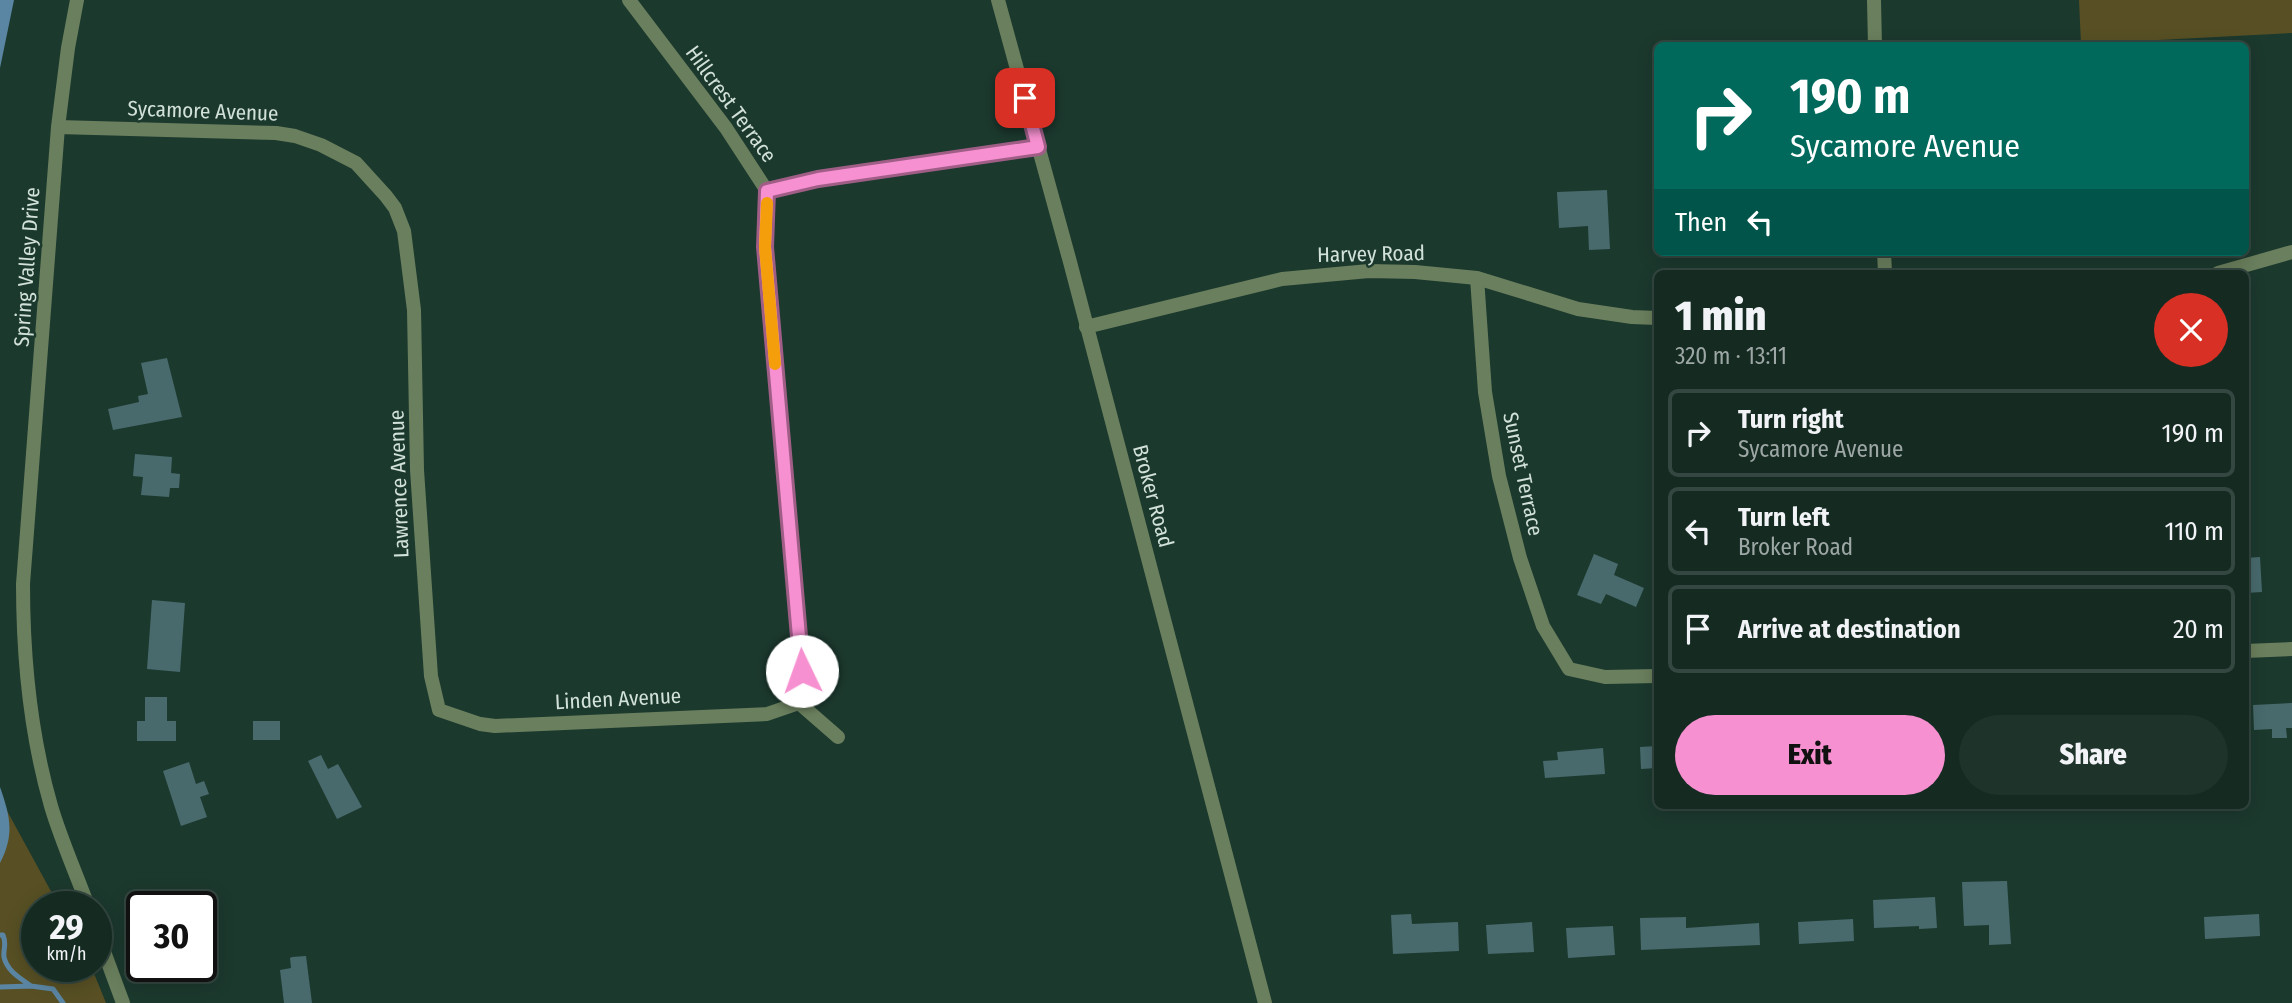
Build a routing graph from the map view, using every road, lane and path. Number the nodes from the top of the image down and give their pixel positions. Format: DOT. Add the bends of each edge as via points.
graph roads {
  1 [pos="77,0"];
  2 [pos="629,0"];
  3 [pos="998,0"];
  4 [pos="1874,0"];
  5 [pos="1875,42"];
  6 [pos="58,127"];
  7 [pos="1038,147"];
  8 [pos="767,191"];
  9 [pos="2292,252"];
  10 [pos="409,256"];
  11 [pos="2229,270"];
  12 [pos="1477,278"];
  13 [pos="1654,318"];
  14 [pos="1086,327"];
  15 [pos="2292,649"];
  16 [pos="2249,651"];
  17 [pos="1654,676"];
  18 [pos="799,703"];
  19 [pos="439,710"];
  20 [pos="838,737"];
  21 [pos="82,891"];
  22 [pos="112,973"];
  23 [pos="123,1003"];
  24 [pos="1265,1003"];
  1 -- 6 [label="street, Spring Valley Drive"];
  2 -- 8 [label="street, Hillcrest Terrace" via="726,128"];
  3 -- 7 [label="street, Broker Road"];
  4 -- 5 [label="street"];
  6 -- 10 [label="street, Sycamore Avenue" via="276,133 321,145 356,163 386,196 404,231"];
  6 -- 21 [label="street, Spring Valley Drive" via="23,584 23,639 38,755"];
  7 -- 8 [label="street" via="818,179"];
  7 -- 14 [label="street, Broker Road"];
  8 -- 18 [label="street, Hillcrest Terrace" via="765,247 801,649"];
  9 -- 11 [label="street"];
  10 -- 19 [label="street, Lawrence Avenue" via="417,470 431,676"];
  12 -- 13 [label="street, Harvey Road" via="1578,309"];
  12 -- 14 [label="street, Harvey Road" via="1369,271 1282,279"];
  12 -- 17 [label="street, Sunset Terrace" via="1485,392 1499,476 1543,626 1569,669 1605,677"];
  14 -- 24 [label="street, Broker Road"];
  15 -- 16 [label="street"];
  18 -- 19 [label="street, Linden Avenue" via="767,714 495,726"];
  18 -- 20 [label="street"];
  22 -- 23 [label="street"];
}
